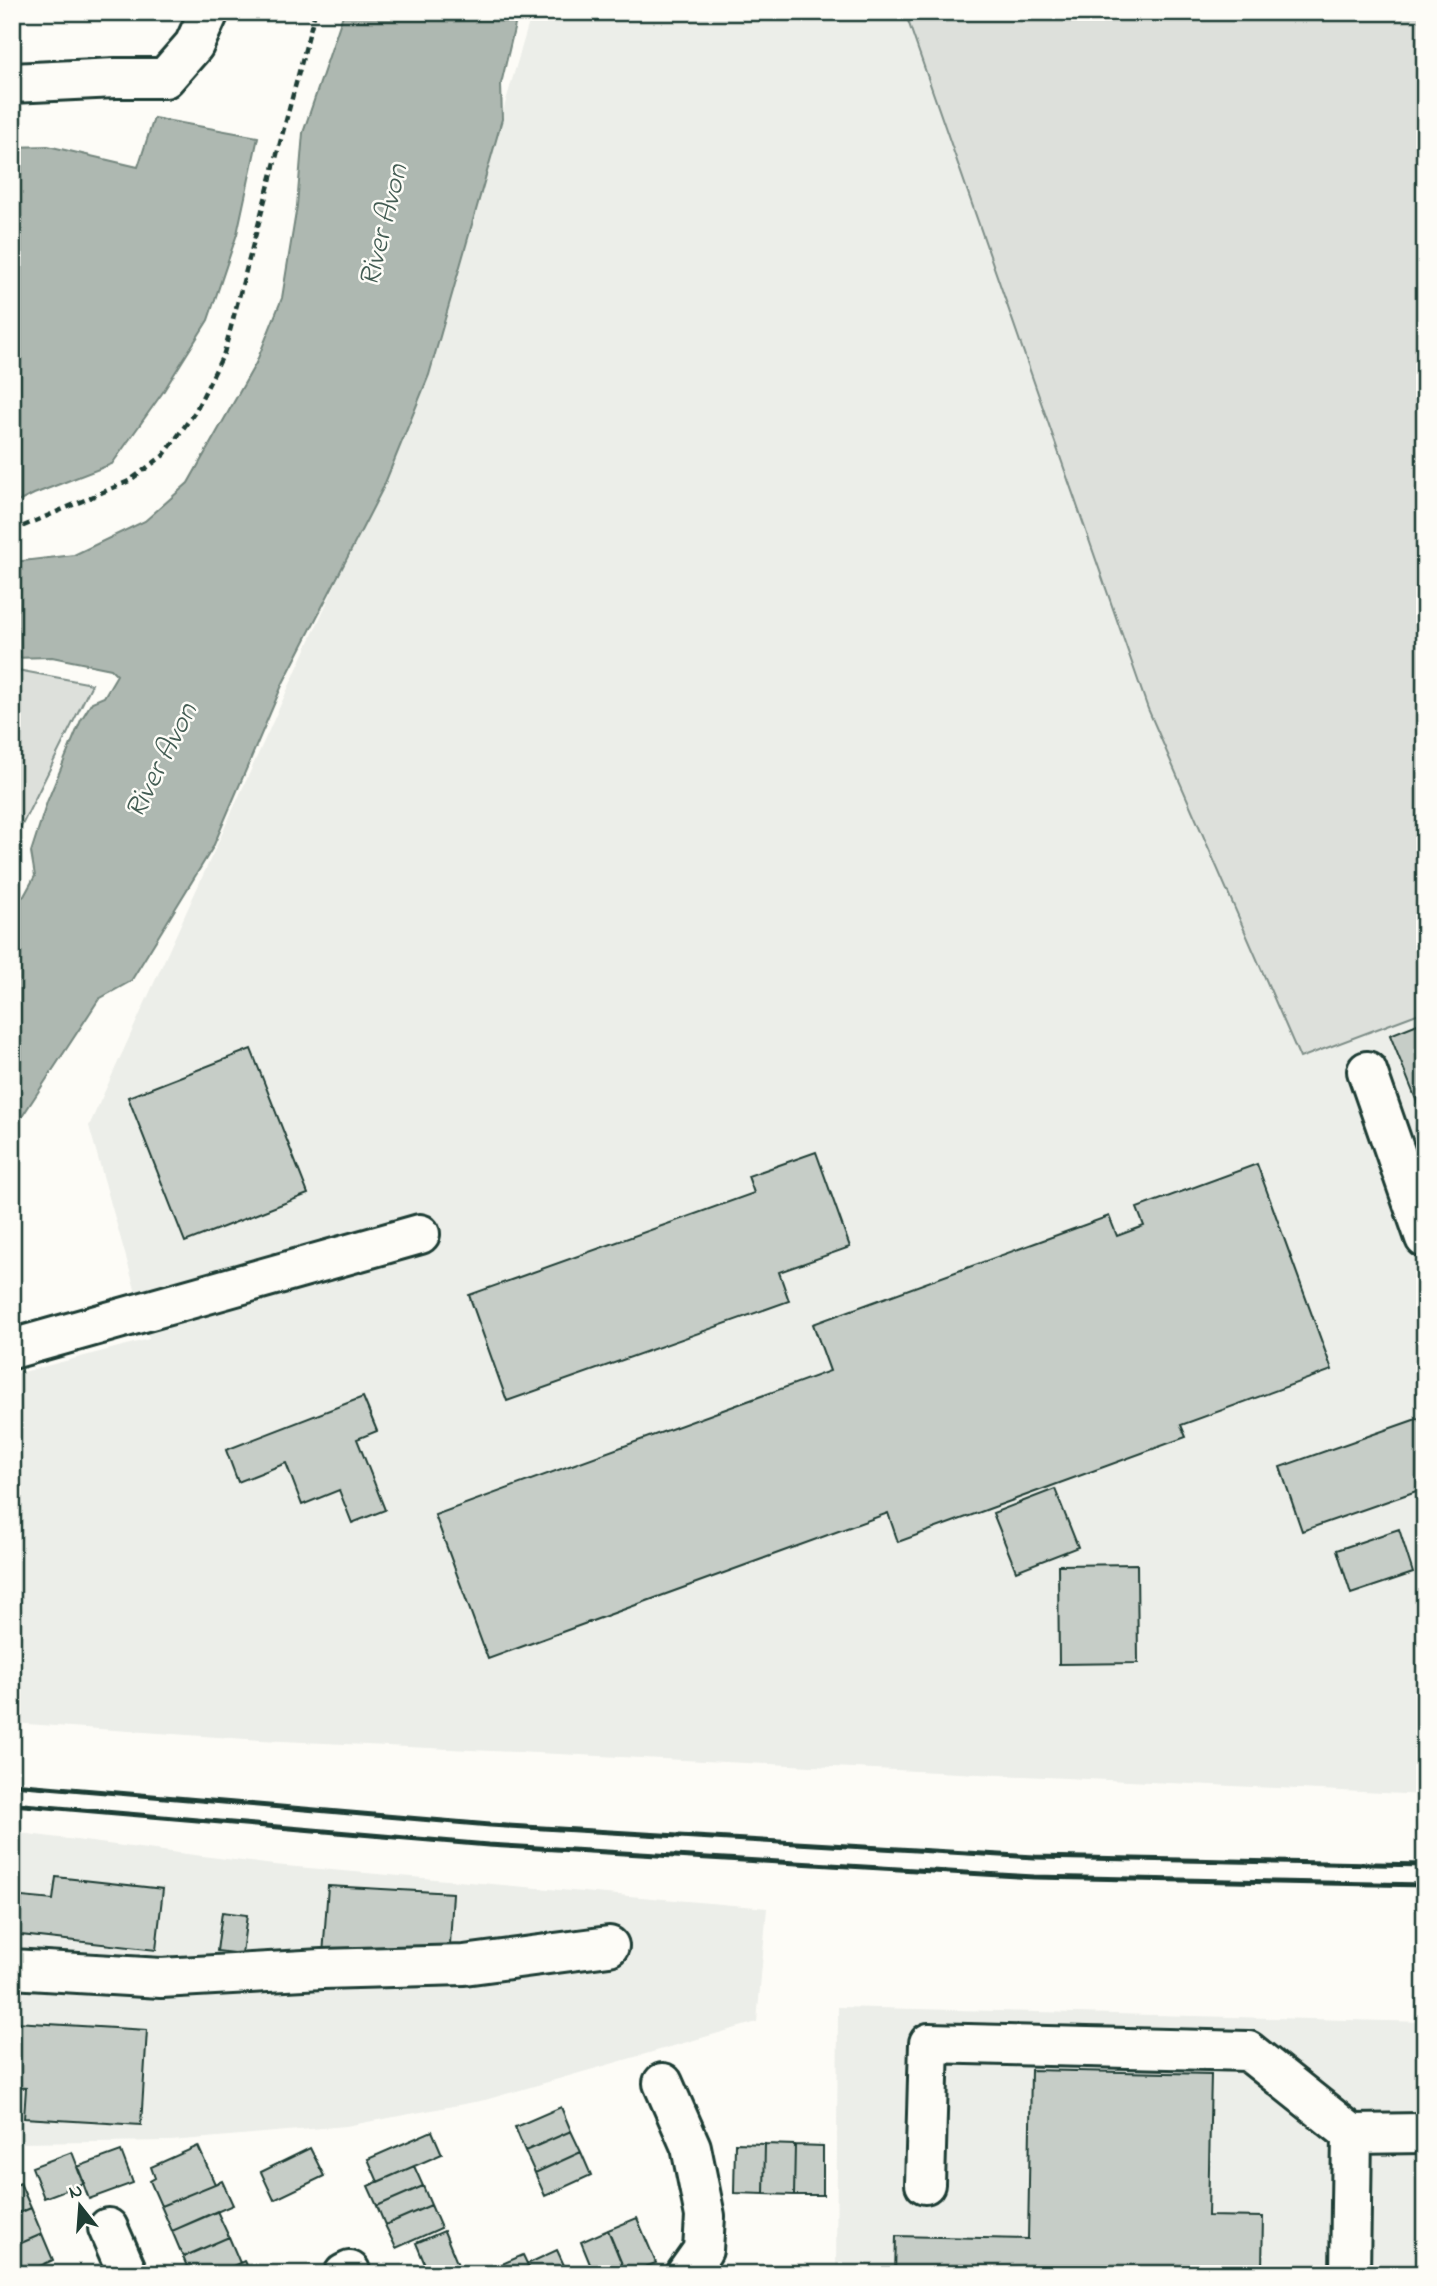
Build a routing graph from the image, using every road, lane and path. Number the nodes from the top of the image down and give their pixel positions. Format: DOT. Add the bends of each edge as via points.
graph roads {
  1 [pos="209,12"];
  2 [pos="315,12"];
  3 [pos="12,83"];
  4 [pos="12,531"];
  5 [pos="1367,1071"];
  6 [pos="419,1234"];
  7 [pos="1425,1237"];
  8 [pos="12,1349"];
  9 [pos="610,1945"];
  10 [pos="12,1969"];
  11 [pos="663,2083"];
  12 [pos="1425,2133"];
  13 [pos="1352,2134"];
  14 [pos="925,2184"];
  15 [pos="108,2228"];
  16 [pos="128,2274"];
  17 [pos="686,2274"];
  18 [pos="1350,2274"];
  1 -- 3 [label="street" via="194,45 165,78"];
  2 -- 4 [label="path" via="225,352 195,412 164,455 129,481"];
  5 -- 7 [label="street"];
  6 -- 8 [label="street"];
  9 -- 10 [label="street" via="464,1965 161,1978"];
  11 -- 17 [label="street" via="691,2147 705,2216 703,2250"];
  12 -- 13 [label="street"];
  13 -- 14 [label="street" via="1248,2051 929,2043"];
  13 -- 18 [label="street"];
  15 -- 16 [label="street"];
}
